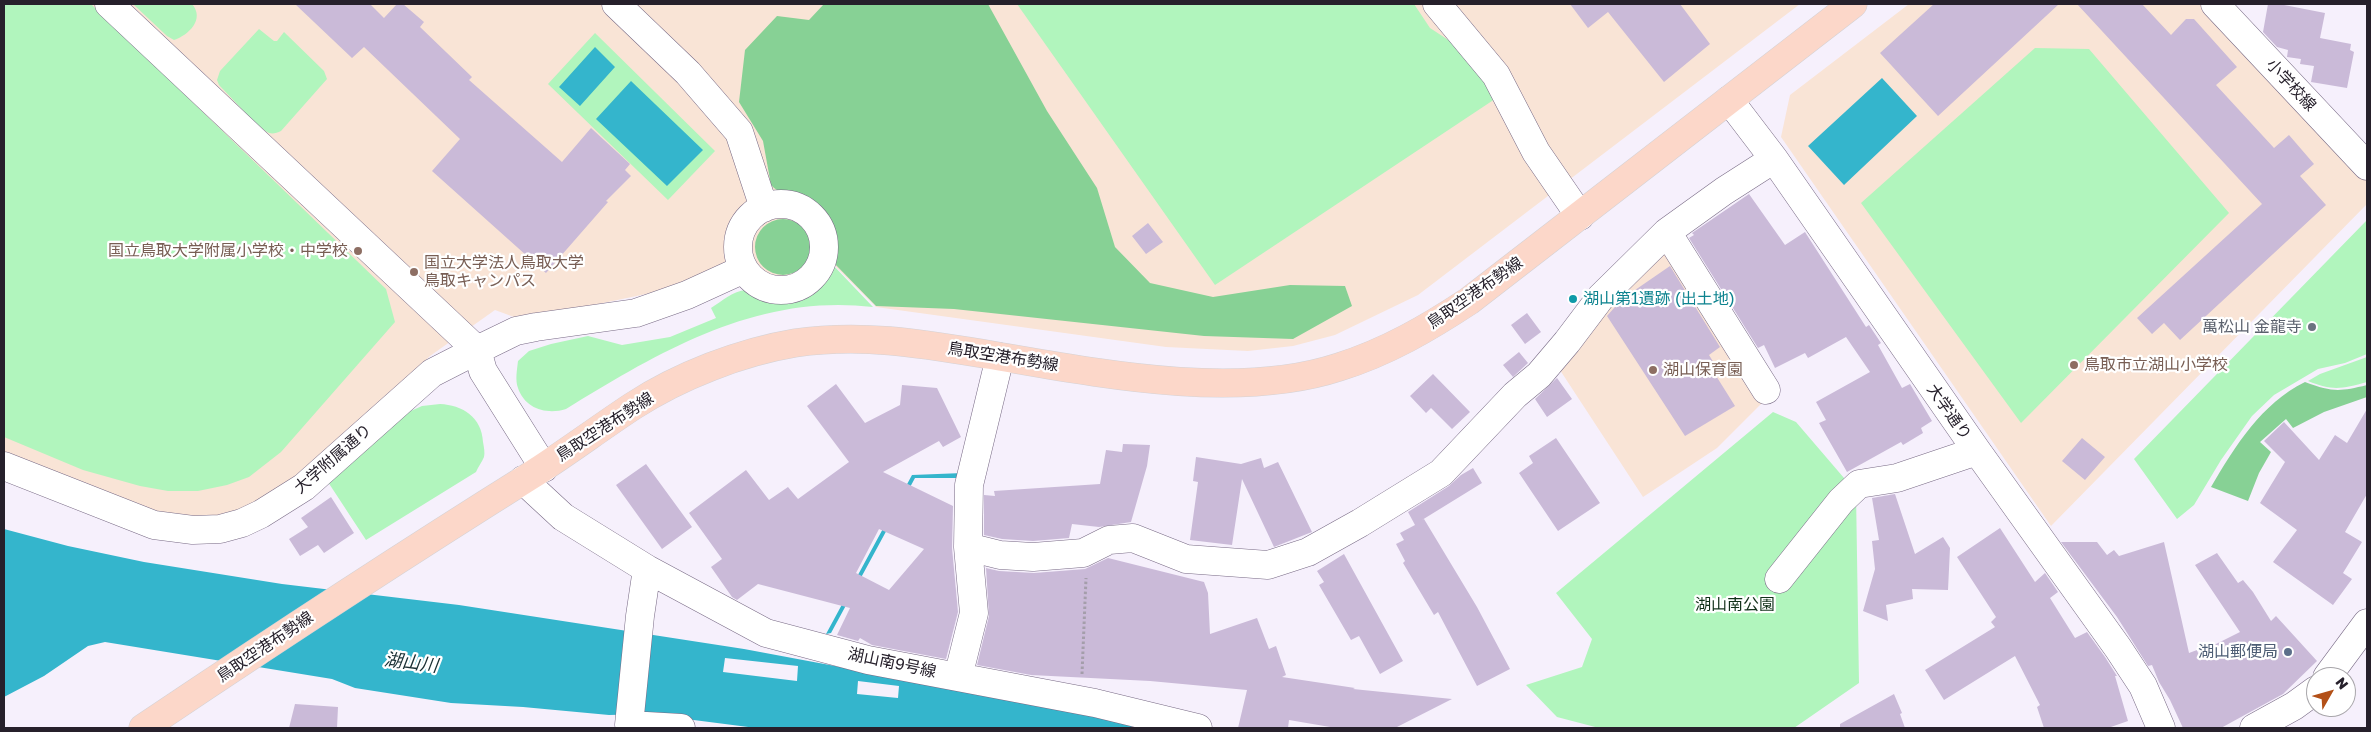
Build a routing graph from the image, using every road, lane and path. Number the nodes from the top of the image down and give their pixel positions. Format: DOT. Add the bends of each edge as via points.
graph roads {
  1 [pos="109,4"];
  2 [pos="616,4"];
  3 [pos="1437,4"];
  4 [pos="2215,4"];
  5 [pos="1840,8"];
  6 [pos="1729,100"];
  7 [pos="1774,159"];
  8 [pos="2367,166"];
  9 [pos="764,208"];
  10 [pos="1580,216"];
  11 [pos="1667,232"];
  12 [pos="744,269"];
  13 [pos="477,350"];
  14 [pos="1000,357"];
  15 [pos="1766,390"];
  16 [pos="1977,451"];
  17 [pos="4,466"];
  18 [pos="533,474"];
  19 [pos="968,547"];
  20 [pos="1086,551"];
  21 [pos="647,569"];
  22 [pos="1779,579"];
  23 [pos="2367,625"];
  24 [pos="2335,667"];
  25 [pos="958,677"];
  26 [pos="2306,697"];
  27 [pos="1080,700"];
  28 [pos="144,728"];
  29 [pos="682,728"];
  30 [pos="1198,728"];
  31 [pos="2161,728"];
  32 [pos="2254,728"];
  1 -- 13 [label="street"];
  2 -- 9 [label="street" via="688,73 739,132"];
  3 -- 10 [label="street" via="1496,75 1536,152"];
  4 -- 8 [label="street, 小学校線"];
  5 -- 6 [label="main road, 鳥取空港布勢線"];
  6 -- 7 [label="street, 大学通り"];
  6 -- 10 [label="main road, 鳥取空港布勢線"];
  7 -- 11 [label="street"];
  7 -- 16 [label="street, 大学通り"];
  9 -- 12 [label="street" via="749,219 741,231 738,246"];
  9 -- 12 [label="street" via="789,205 807,214 820,230 824,243 823,257 809,280 784,290 770,289 758,283"];
  10 -- 14 [label="main road, 鳥取空港布勢線" via="1469,301 1428,328 1385,350 1336,368 1280,380 1230,384 1125,375"];
  11 -- 15 [label="street"];
  11 -- 20 [label="street" via="1601,296 1539,375 1515,395 1440,473 1308,552 1268,565 1186,559 1132,538 1109,540"];
  12 -- 13 [label="street, 大学附属通り" via="687,295 636,312 536,326 516,331"];
  13 -- 17 [label="street, 大学附属通り" via="432,373 304,487 261,514 220,529 174,529 154,525"];
  13 -- 18 [label="street, 湖山南9号線" via="483,371"];
  14 -- 18 [label="main road, 鳥取空港布勢線" via="896,340 847,338 794,343 746,354 709,367 636,404"];
  14 -- 19 [label="street" via="970,485"];
  16 -- 22 [label="street" via="1897,478 1859,484"];
  16 -- 31 [label="street, 大学通り" via="2118,648 2143,686"];
  18 -- 21 [label="street, 湖山南9号線" via="563,517"];
  18 -- 28 [label="main road, 鳥取空港布勢線" via="376,573"];
  19 -- 20 [label="street" via="1000,555 1033,557"];
  19 -- 25 [label="street" via="974,613"];
  20 -- 27 [label="path"];
  21 -- 25 [label="street, 湖山南9号線" via="766,633 868,660"];
  21 -- 29 [label="street" via="629,725"];
  23 -- 24 [label="street"];
  25 -- 27 [label="street, 湖山南9号線"];
  26 -- 32 [label="street"];
  27 -- 30 [label="street, 湖山南9号線"];
}
